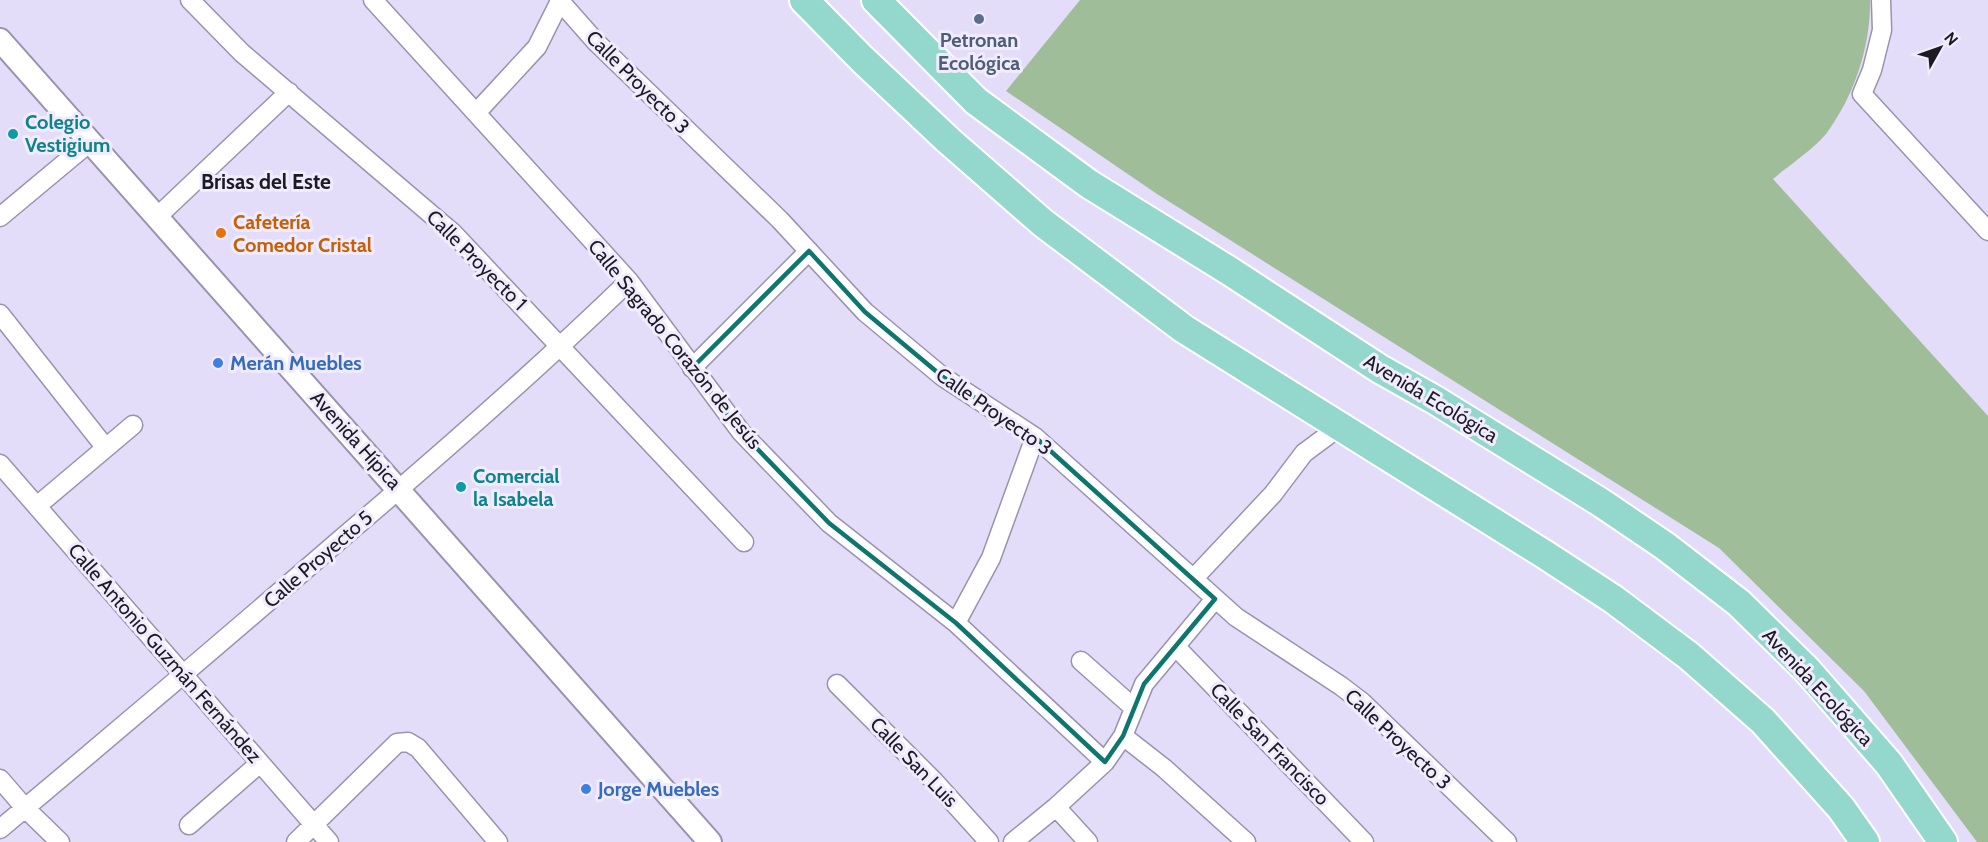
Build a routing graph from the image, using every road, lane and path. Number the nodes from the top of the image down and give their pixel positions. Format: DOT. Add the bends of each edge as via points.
graph roads {
  1 [pos="190,0"];
  2 [pos="373,0"];
  3 [pos="804,0"];
  4 [pos="876,0"];
  5 [pos="1881,0"];
  6 [pos="559,1"];
  7 [pos="0,40"];
  8 [pos="289,92"];
  9 [pos="476,113"];
  10 [pos="90,142"];
  11 [pos="0,217"];
  12 [pos="157,217"];
  13 [pos="1988,231"];
  14 [pos="809,251"];
  15 [pos="629,281"];
  16 [pos="0,314"];
  17 [pos="562,346"];
  18 [pos="692,368"];
  19 [pos="133,425"];
  20 [pos="1339,427"];
  21 [pos="1035,437"];
  22 [pos="105,447"];
  23 [pos="0,464"];
  24 [pos="399,489"];
  25 [pos="37,506"];
  26 [pos="744,542"];
  27 [pos="1194,578"];
  28 [pos="1215,599"];
  29 [pos="956,623"];
  30 [pos="1176,647"];
  31 [pos="1081,661"];
  32 [pos="184,674"];
  33 [pos="837,684"];
  34 [pos="1134,708"];
  35 [pos="1123,736"];
  36 [pos="1105,762"];
  37 [pos="260,763"];
  38 [pos="0,779"];
  39 [pos="1056,807"];
  40 [pos="25,808"];
  41 [pos="314,824"];
  42 [pos="189,825"];
  43 [pos="0,829"];
  44 [pos="60,842"];
  45 [pos="296,842"];
  46 [pos="329,842"];
  47 [pos="498,842"];
  48 [pos="710,842"];
  49 [pos="989,842"];
  50 [pos="1013,842"];
  51 [pos="1088,842"];
  52 [pos="1246,842"];
  53 [pos="1364,842"];
  54 [pos="1507,842"];
  55 [pos="1866,842"];
  56 [pos="1943,842"];
  1 -- 8 [label="street, Calle Proyecto 1" via="242,53"];
  2 -- 9 [label="street, Calle Sagrado Corazón de Jesús"];
  3 -- 20 [label="main road" via="948,140 1043,223 1184,329"];
  4 -- 56 [label="main road, Avenida Ecológica" via="976,101 1089,184 1380,369 1600,502 1739,603 1807,670 1889,764"];
  5 -- 13 [label="street" via="1882,30 1862,94"];
  6 -- 9 [label="street" via="537,47"];
  6 -- 14 [label="street, Calle Proyecto 3"];
  7 -- 10 [label="street, Avenida Hípica"];
  8 -- 12 [label="street"];
  8 -- 17 [label="street, Calle Proyecto 1" via="453,232"];
  9 -- 15 [label="street, Calle Sagrado Corazón de Jesús"];
  10 -- 11 [label="street"];
  10 -- 12 [label="street, Avenida Hípica"];
  12 -- 24 [label="street, Avenida Hípica"];
  14 -- 18 [label="street"];
  14 -- 21 [label="street, Calle Proyecto 3" via="865,312 943,377"];
  15 -- 17 [label="street, Calle Proyecto 5"];
  15 -- 18 [label="street, Calle Sagrado Corazón de Jesús"];
  16 -- 22 [label="street"];
  17 -- 24 [label="street, Calle Proyecto 5"];
  17 -- 26 [label="street, Calle Proyecto 1"];
  18 -- 29 [label="street, Calle Sagrado Corazón de Jesús" via="741,432 829,523"];
  19 -- 22 [label="street"];
  20 -- 27 [label="street" via="1304,453 1274,494"];
  20 -- 55 [label="main road" via="1613,599 1689,656 1763,721 1841,808"];
  21 -- 27 [label="street, Calle Proyecto 3"];
  21 -- 29 [label="street" via="991,558"];
  22 -- 25 [label="street"];
  23 -- 25 [label="street, Calle Antonio Guzmán Fernández"];
  24 -- 32 [label="street, Calle Proyecto 5"];
  24 -- 48 [label="street, Avenida Hípica"];
  25 -- 32 [label="street, Calle Antonio Guzmán Fernández"];
  27 -- 28 [label="street, Calle Proyecto 3"];
  28 -- 30 [label="street"];
  28 -- 54 [label="street, Calle Proyecto 3" via="1362,702"];
  29 -- 36 [label="street, Calle Sagrado Corazón de Jesús"];
  30 -- 34 [label="street" via="1144,684"];
  30 -- 53 [label="street, Calle San Francisco"];
  31 -- 34 [label="street"];
  32 -- 37 [label="street, Calle Antonio Guzmán Fernández"];
  32 -- 40 [label="street, Calle Proyecto 5"];
  33 -- 49 [label="street, Calle San Luis"];
  34 -- 35 [label="street"];
  35 -- 36 [label="street"];
  35 -- 52 [label="street"];
  36 -- 39 [label="street"];
  37 -- 41 [label="street, Calle Antonio Guzmán Fernández"];
  37 -- 42 [label="street"];
  38 -- 40 [label="street"];
  39 -- 50 [label="street"];
  39 -- 51 [label="street"];
  40 -- 43 [label="street, Calle Proyecto 5"];
  40 -- 44 [label="street"];
  41 -- 45 [label="street"];
  41 -- 46 [label="street, Calle Antonio Guzmán Fernández"];
  41 -- 47 [label="street" via="397,743 408,742 418,748"];
}
